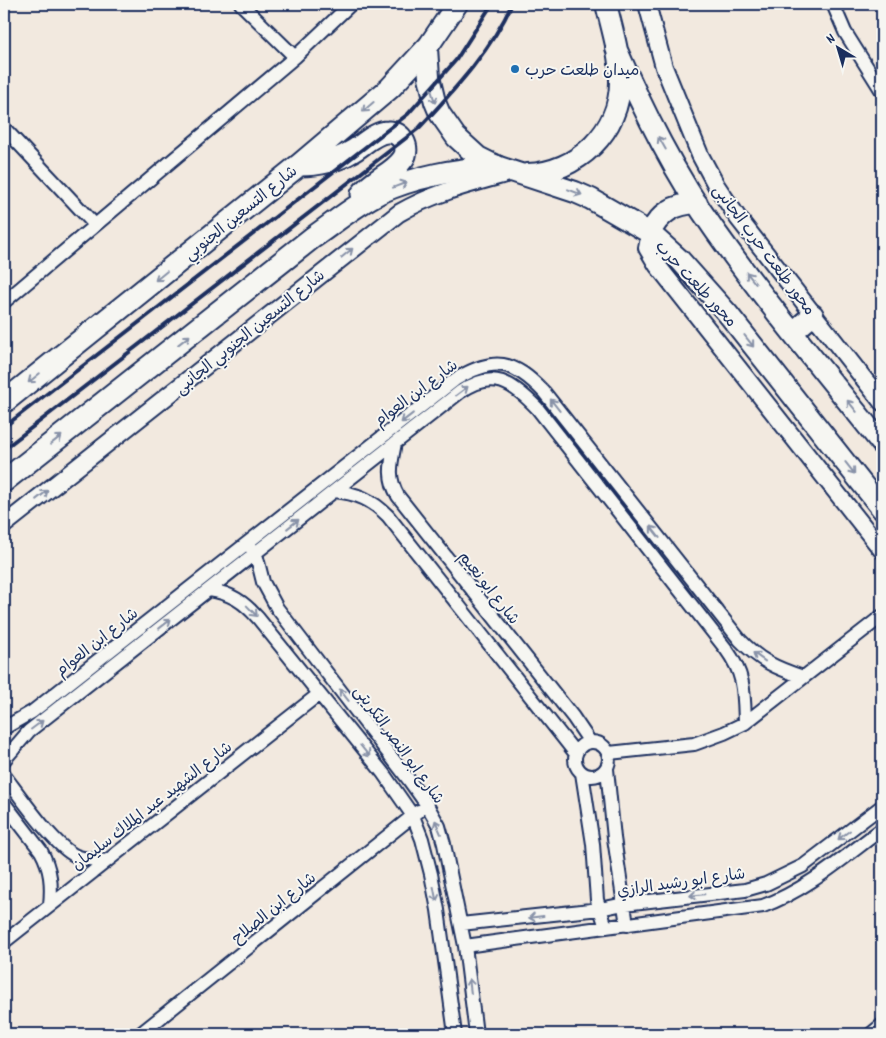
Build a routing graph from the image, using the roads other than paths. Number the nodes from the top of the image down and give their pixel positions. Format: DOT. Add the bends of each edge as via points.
graph roads {
  1 [pos="241,4"];
  2 [pos="351,4"];
  3 [pos="457,4"];
  4 [pos="606,4"];
  5 [pos="647,4"];
  6 [pos="833,4"];
  7 [pos="427,48"];
  8 [pos="616,48"];
  9 [pos="295,57"];
  10 [pos="882,92"];
  11 [pos="4,128"];
  12 [pos="299,165"];
  13 [pos="510,171"];
  14 [pos="697,204"];
  15 [pos="355,208"];
  16 [pos="95,225"];
  17 [pos="650,233"];
  18 [pos="4,302"];
  19 [pos="814,315"];
  20 [pos="793,332"];
  21 [pos="881,397"];
  22 [pos="4,402"];
  23 [pos="395,443"];
  24 [pos="882,444"];
  25 [pos="610,476"];
  26 [pos="4,481"];
  27 [pos="598,486"];
  28 [pos="334,491"];
  29 [pos="882,509"];
  30 [pos="4,525"];
  31 [pos="247,543"];
  32 [pos="882,550"];
  33 [pos="256,554"];
  34 [pos="209,590"];
  35 [pos="882,616"];
  36 [pos="803,678"];
  37 [pos="319,694"];
  38 [pos="745,723"];
  39 [pos="4,728"];
  40 [pos="590,742"];
  41 [pos="609,753"];
  42 [pos="576,754"];
  43 [pos="4,760"];
  44 [pos="607,769"];
  45 [pos="582,773"];
  46 [pos="4,775"];
  47 [pos="4,803"];
  48 [pos="427,805"];
  49 [pos="878,809"];
  50 [pos="413,816"];
  51 [pos="882,823"];
  52 [pos="882,829"];
  53 [pos="107,861"];
  54 [pos="624,904"];
  55 [pos="50,905"];
  56 [pos="600,909"];
  57 [pos="461,924"];
  58 [pos="628,925"];
  59 [pos="606,927"];
  60 [pos="4,942"];
  61 [pos="465,946"];
  62 [pos="882,1025"];
  63 [pos="140,1034"];
  64 [pos="455,1034"];
  65 [pos="476,1034"];
  66 [pos="870,1034"];
  1 -- 9 [label="street"];
  2 -- 9 [label="street"];
  3 -- 7 [label="main road, شارع التسعين الجنوبي"];
  4 -- 8 [label="main road"];
  5 -- 19 [label="street, محور طلعت حرب الجانبى" via="664,67 700,155 716,185"];
  6 -- 10 [label="street" via="845,32"];
  7 -- 12 [label="highway, شارع التسعين الجنوبي, one-way" via="390,88"];
  7 -- 13 [label="main road, محور طلعت حرب, one-way" via="431,90 440,114 466,148"];
  8 -- 13 [label="main road" via="620,66 619,96 603,134 572,162 546,172"];
  14 -- 8 [label="main road, one-way" via="656,132"];
  9 -- 16 [label="street"];
  11 -- 16 [label="street"];
  12 -- 15 [label="highway" via="327,163 340,158 378,134 389,131 400,136 406,146 405,157 369,186"];
  12 -- 22 [label="highway, شارع التسعين الجنوبي, one-way"];
  15 -- 13 [label="highway, one-way" via="378,194 425,176"];
  13 -- 17 [label="main road, محور طلعت حرب, one-way" via="591,199"];
  30 -- 13 [label="street, شارع التسعين الجنوبي الجانبى, one-way" via="400,213 449,190"];
  14 -- 17 [label="main road" via="680,205 664,213"];
  20 -- 14 [label="main road, one-way"];
  26 -- 15 [label="highway, one-way" via="312,238"];
  16 -- 18 [label="street"];
  17 -- 29 [label="main road, محور طلعت حرب, one-way" via="717,301"];
  17 -- 32 [label="street" via="647,248 653,259"];
  19 -- 20 [label="main road"];
  19 -- 21 [label="street, محور طلعت حرب الجانبى"];
  24 -- 20 [label="main road, one-way"];
  23 -- 27 [label="street, شارع ابن العوام, one-way" via="471,385 495,380 507,383 529,399"];
  23 -- 28 [label="street, شارع ابن العوام"];
  23 -- 40 [label="street, شارع ابو نعيم" via="390,468 398,496"];
  25 -- 27 [label="street"];
  25 -- 31 [label="street, شارع ابن العوام, one-way" via="531,378 510,366 488,365 456,379"];
  36 -- 25 [label="street, شارع ابن العوام, one-way" via="763,661 752,652"];
  27 -- 38 [label="street, شارع ابن العوام" via="738,666 743,685"];
  33 -- 28 [label="street, شارع ابن العوام, one-way"];
  28 -- 42 [label="street" via="365,498 388,516"];
  31 -- 33 [label="street"];
  31 -- 39 [label="street, شارع ابن العوام" via="32,712"];
  33 -- 34 [label="street, شارع ابن العوام"];
  48 -- 33 [label="street, شارع ابو النصر التكريتى, one-way" via="277,608 263,582"];
  34 -- 37 [label="street, شارع ابو النصر التكريتى, one-way" via="243,602"];
  43 -- 34 [label="street, شارع ابن العوام, one-way" via="29,731"];
  35 -- 36 [label="street"];
  36 -- 38 [label="street"];
  37 -- 50 [label="street, شارع ابو النصر التكريتى, one-way"];
  37 -- 53 [label="street, شارع الشهيد عبد الملاك سليمان"];
  38 -- 41 [label="street" via="694,744"];
  40 -- 41 [label="street" via="601,744"];
  40 -- 42 [label="street"];
  41 -- 44 [label="street"];
  42 -- 45 [label="street" via="576,764"];
  44 -- 45 [label="street" via="594,776"];
  44 -- 54 [label="street"];
  45 -- 56 [label="street" via="593,844 596,900"];
  46 -- 53 [label="street" via="67,850 86,859"];
  47 -- 55 [label="street" via="45,859 51,877"];
  48 -- 50 [label="street, شارع ابن الصلاح"];
  57 -- 48 [label="street, شارع ابو النصر التكريتى, one-way" via="439,826"];
  49 -- 51 [label="street"];
  49 -- 54 [label="street, شارع ابو رشيد الرازي, one-way" via="804,866 766,884 745,890"];
  50 -- 63 [label="street, شارع ابن الصلاح"];
  50 -- 64 [label="street, شارع ابو النصر التكريتى, one-way" via="433,883"];
  52 -- 58 [label="street" via="804,886 763,906"];
  53 -- 55 [label="street, شارع الشهيد عبد الملاك سليمان"];
  54 -- 56 [label="street, شارع ابو رشيد الرازي"];
  54 -- 58 [label="street"];
  55 -- 60 [label="street, شارع الشهيد عبد الملاك سليمان"];
  56 -- 57 [label="street, شارع ابو رشيد الرازي, one-way"];
  56 -- 59 [label="street"];
  57 -- 61 [label="street, شارع ابو النصر التكريتى"];
  58 -- 59 [label="street"];
  59 -- 61 [label="street"];
  65 -- 61 [label="street, شارع ابو النصر التكريتى, one-way"];
  62 -- 66 [label="street"];
}
